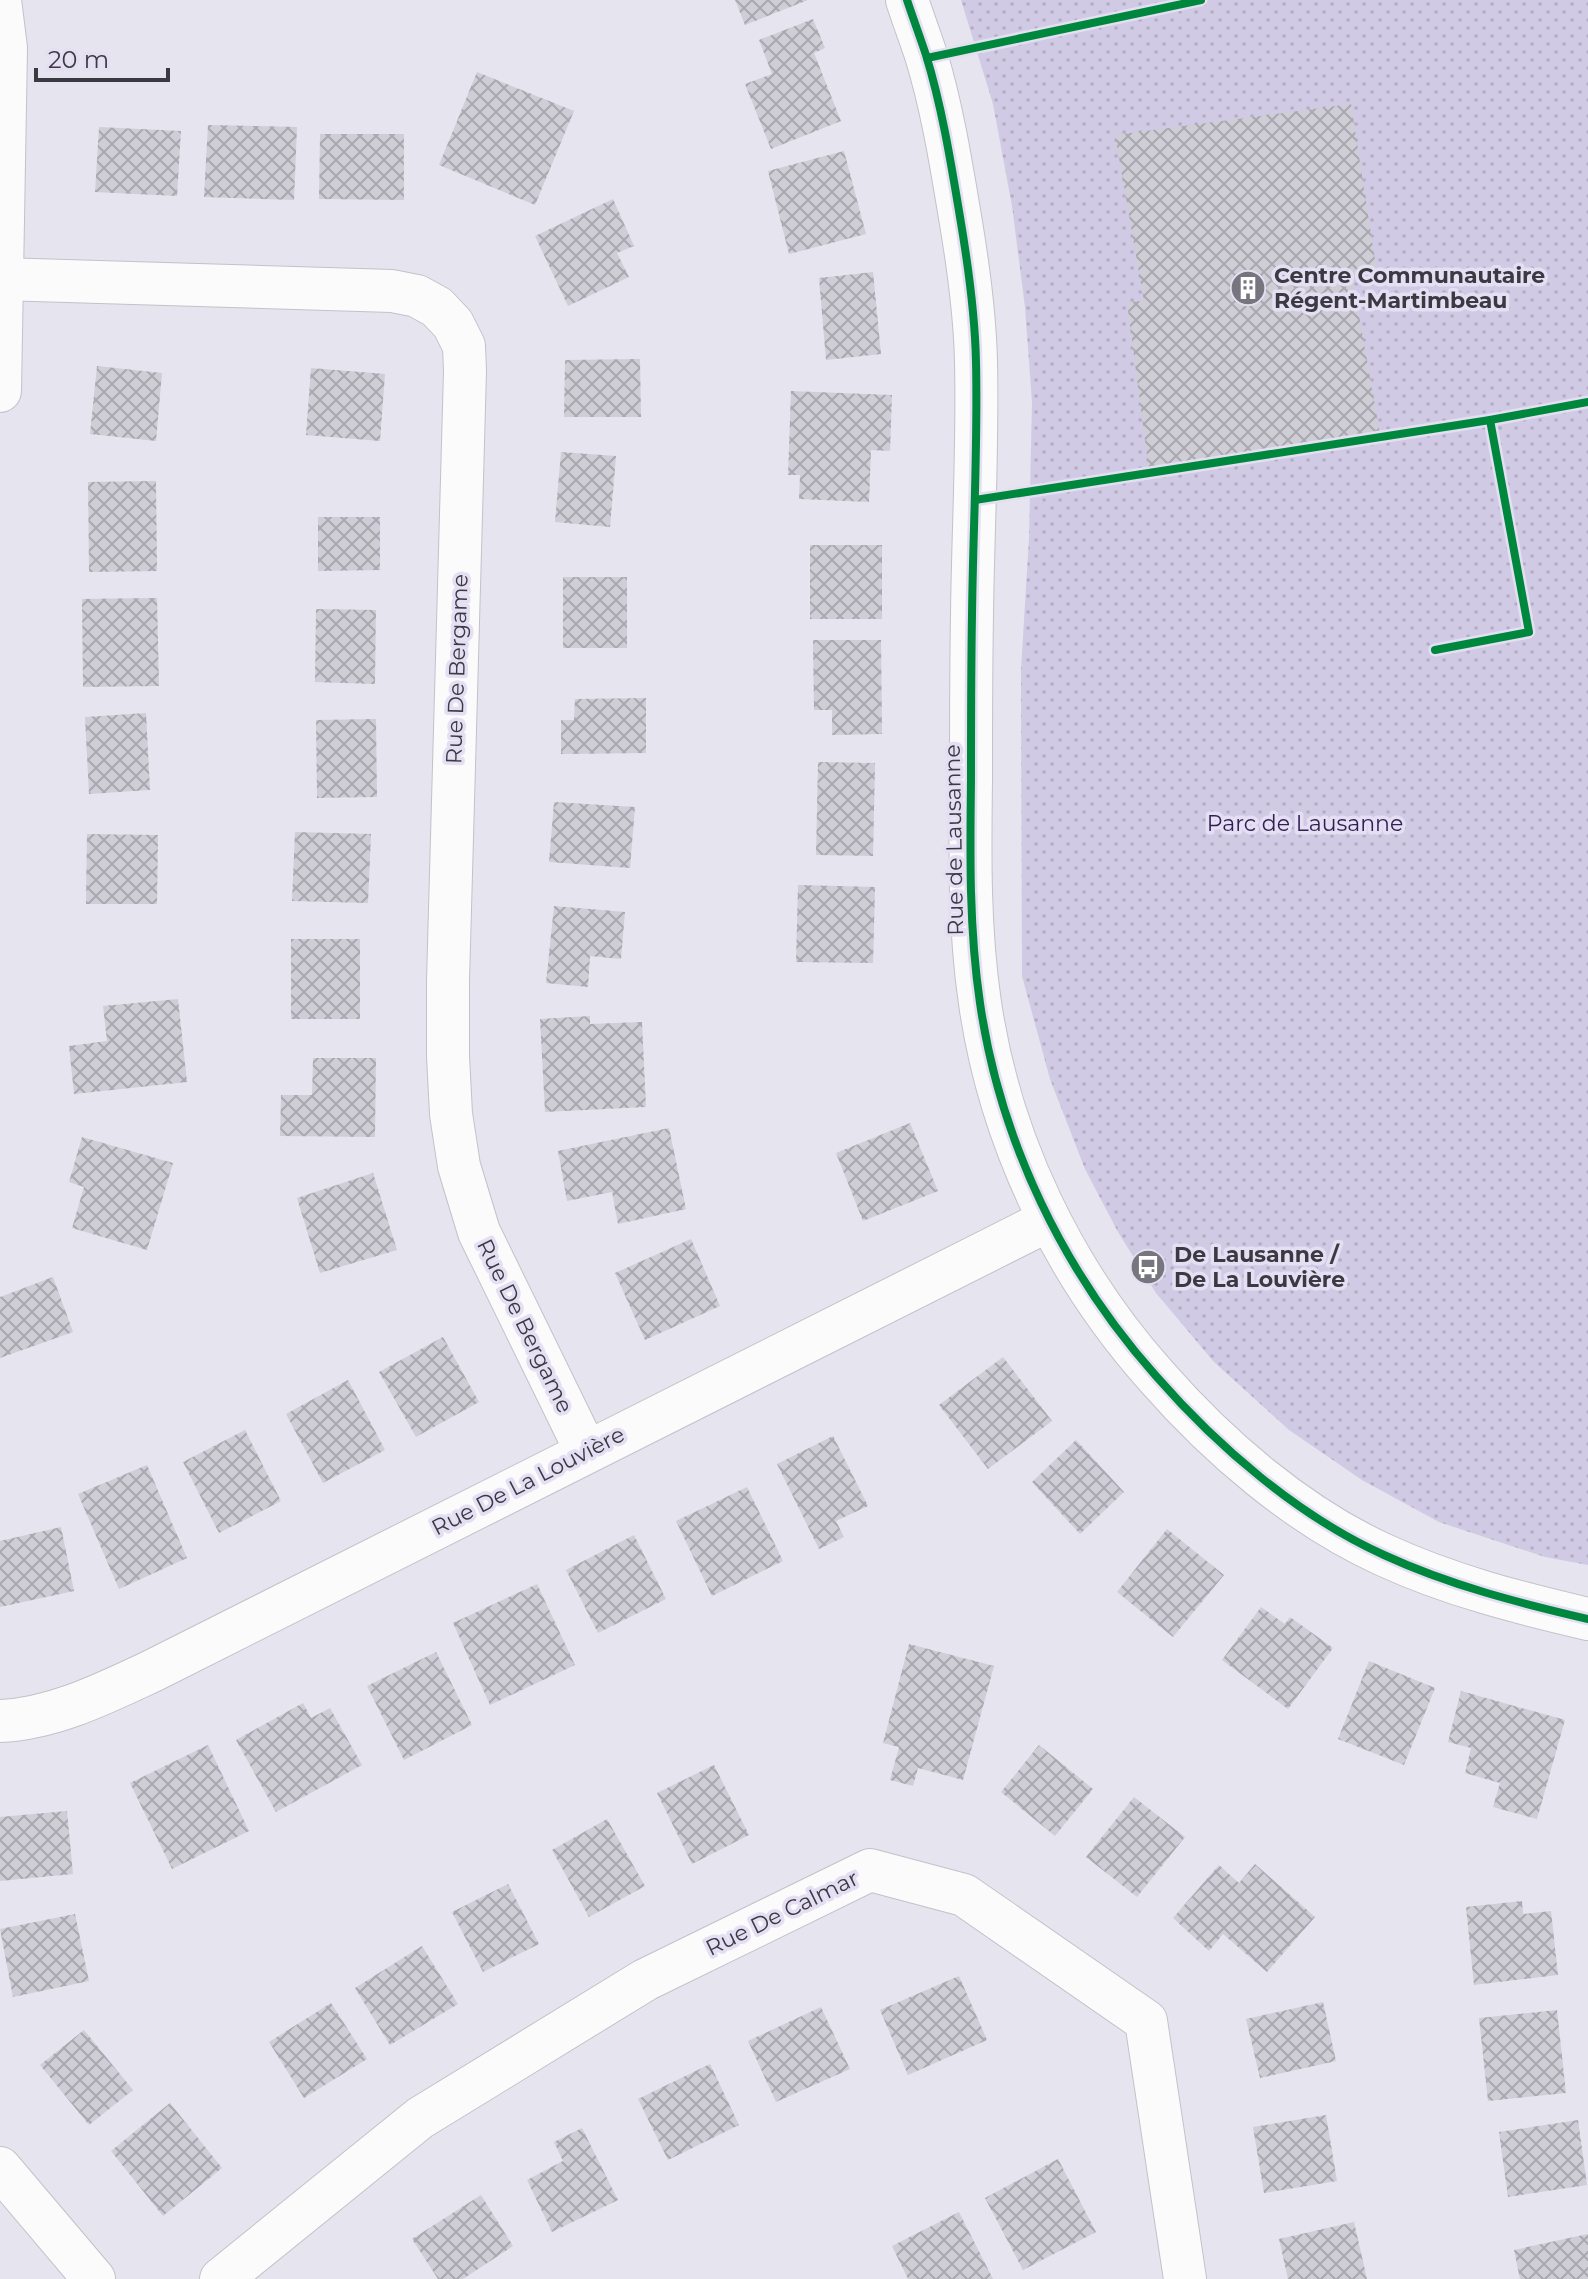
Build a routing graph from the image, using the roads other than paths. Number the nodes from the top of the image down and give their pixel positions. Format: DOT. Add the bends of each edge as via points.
graph roads {
  1 [pos="0,0"];
  2 [pos="907,0"];
  3 [pos="2,279"];
  4 [pos="0,391"];
  5 [pos="1049,1220"];
  6 [pos="586,1451"];
  7 [pos="1588,1619"];
  8 [pos="0,1721"];
  9 [pos="0,2168"];
  10 [pos="1180,2277"];
  11 [pos="94,2279"];
  12 [pos="221,2279"];
  1 -- 3 [label="street" via="6,48"];
  2 -- 5 [label="street, Rue de Lausanne" via="927,58 950,160 967,258 976,358 971,926 980,1007 998,1086"];
  3 -- 4 [label="street"];
  3 -- 6 [label="street, Rue De Bergame" via="392,291 437,307 464,346 448,981 451,1114 459,1166 479,1232"];
  5 -- 6 [label="street, Rue De La Louvière"];
  5 -- 7 [label="street, Rue de Lausanne" via="1125,1341 1178,1402 1272,1485 1383,1555 1515,1602"];
  6 -- 8 [label="street, Rue De La Louvière" via="101,1695 52,1712"];
  9 -- 11 [label="street"];
  10 -- 12 [label="street, Rue De Calmar" via="1146,2021 964,1895 870,1870 645,1980 420,2118"];
}
